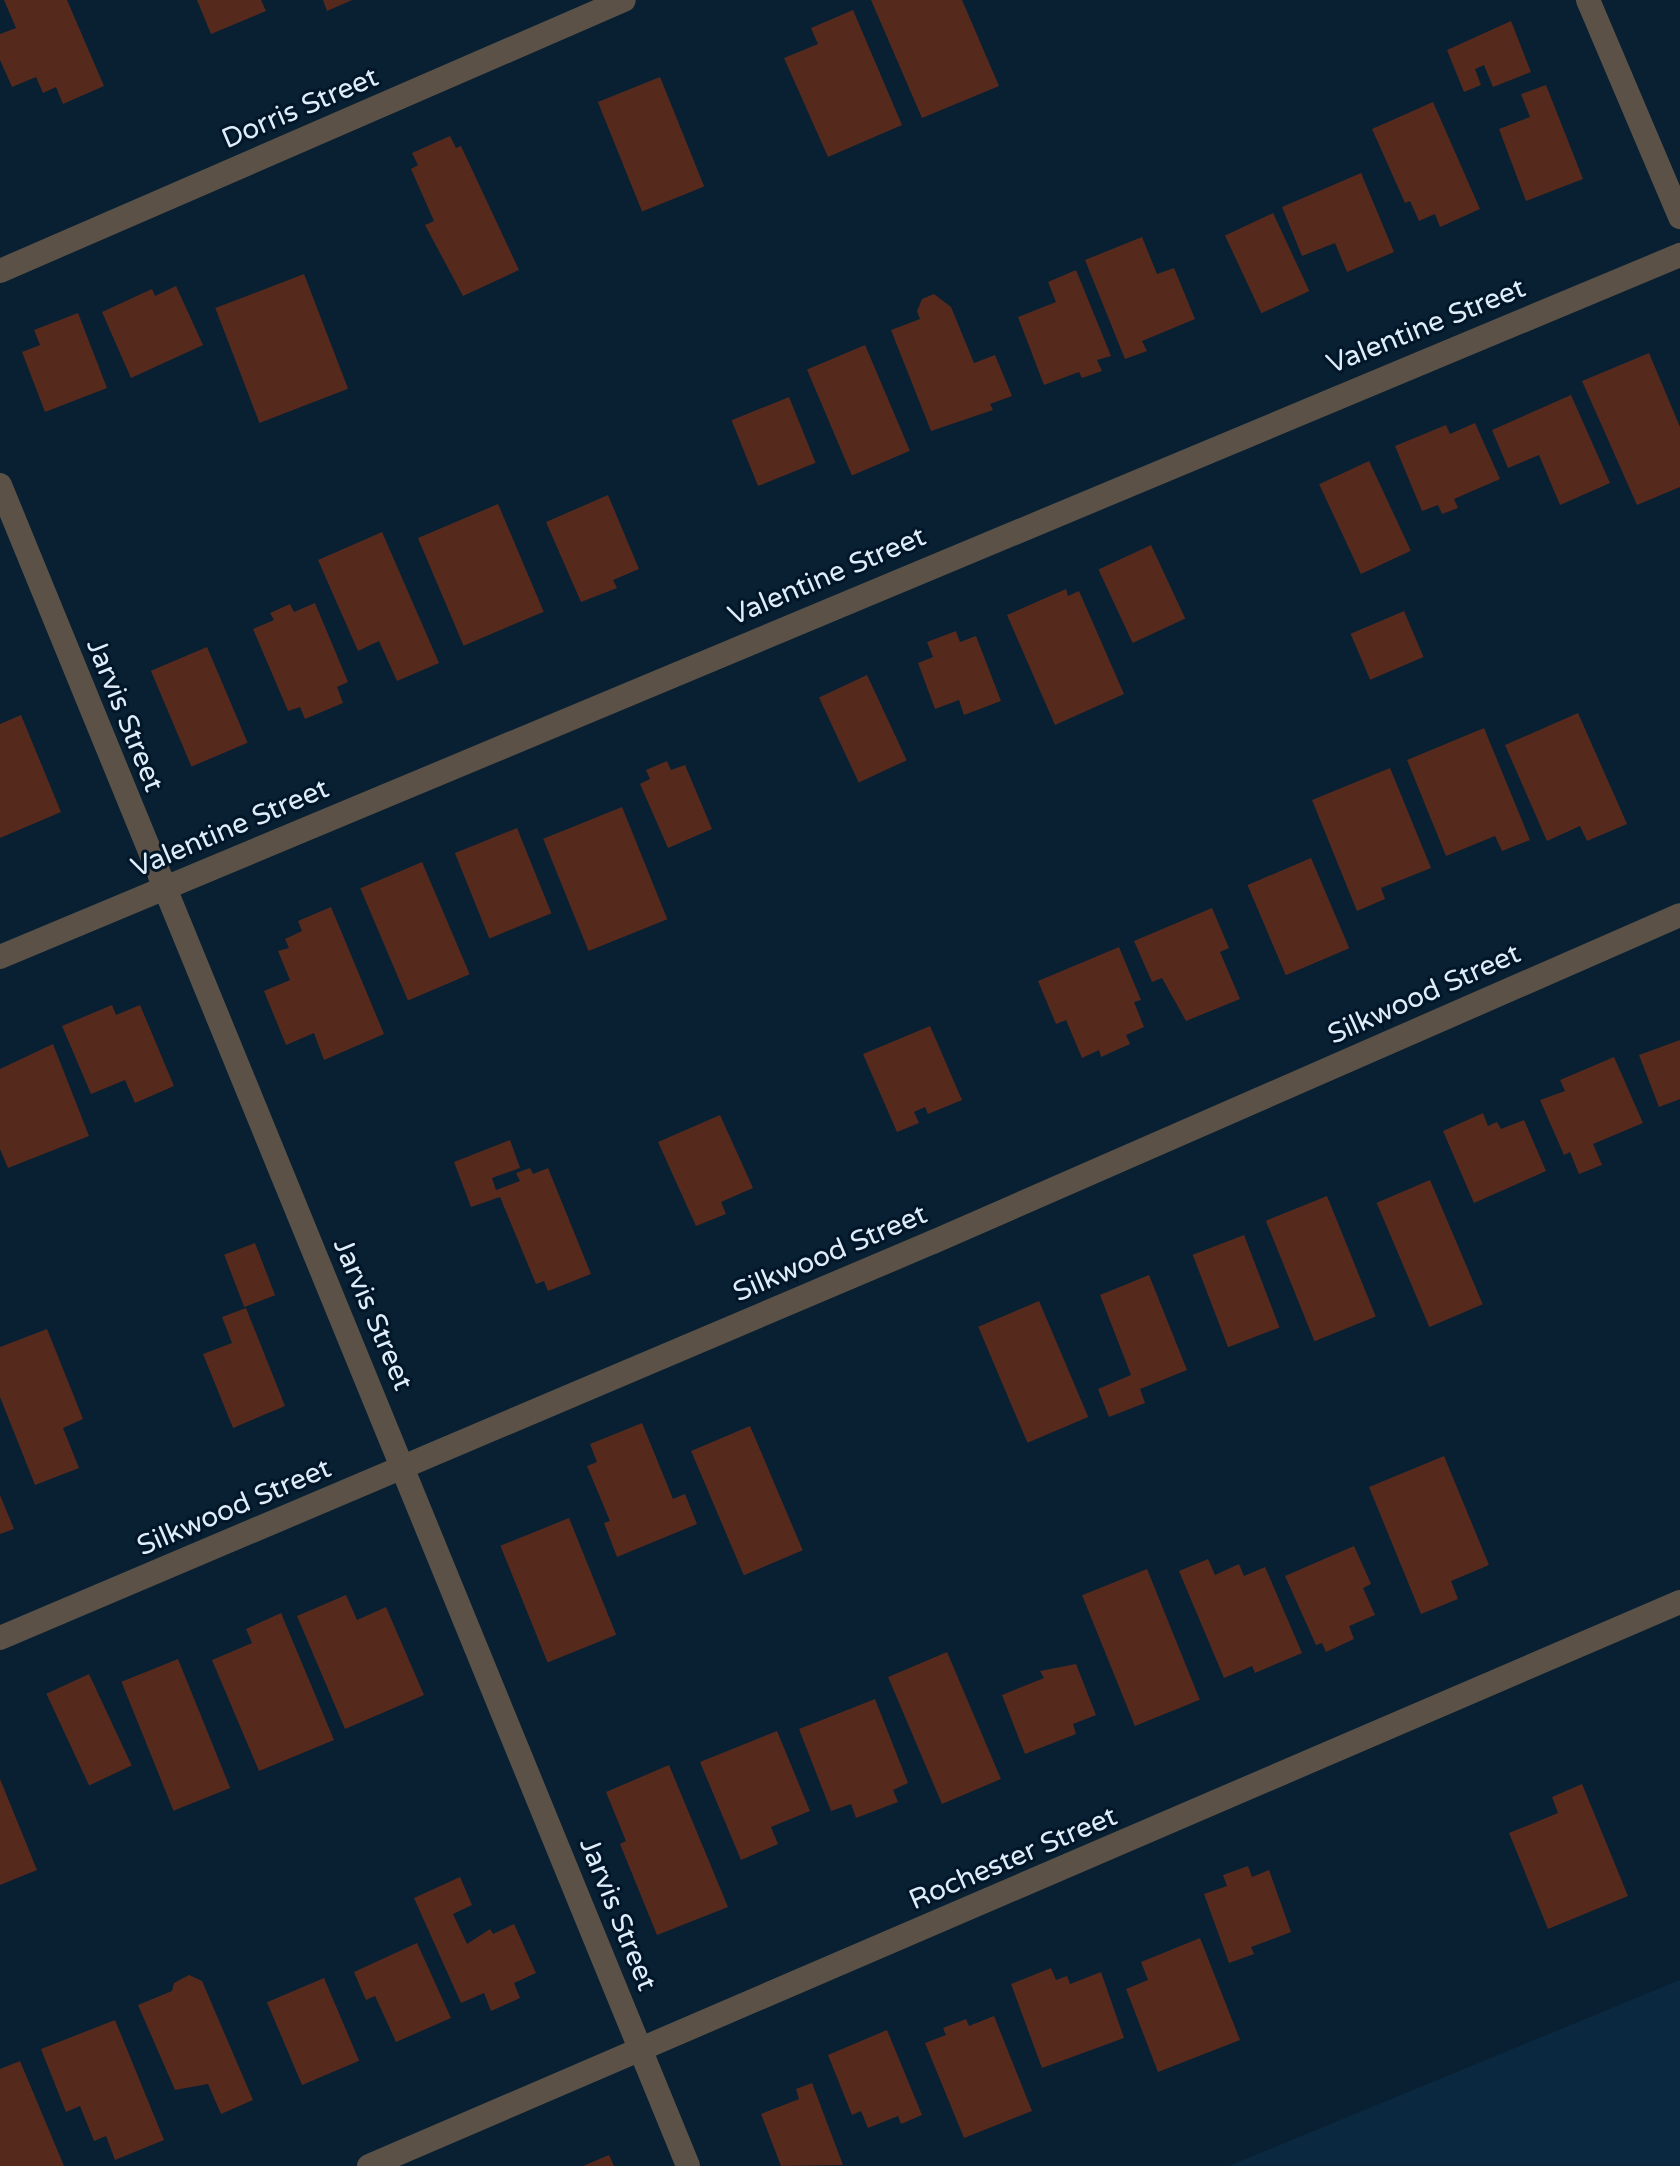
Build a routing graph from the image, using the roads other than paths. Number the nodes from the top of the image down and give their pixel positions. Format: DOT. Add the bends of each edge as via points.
graph roads {
  1 [pos="624,0"];
  2 [pos="1588,0"];
  3 [pos="1680,217"];
  4 [pos="1680,255"];
  5 [pos="0,271"];
  6 [pos="0,485"];
  7 [pos="163,888"];
  8 [pos="1680,915"];
  9 [pos="0,957"];
  10 [pos="404,1467"];
  11 [pos="1680,1602"];
  12 [pos="0,1638"];
  13 [pos="642,2051"];
  14 [pos="369,2166"];
  15 [pos="688,2166"];
  1 -- 5 [label="street, Dorris Street"];
  2 -- 3 [label="street"];
  4 -- 7 [label="street, Valentine Street"];
  6 -- 7 [label="street, Jarvis Street"];
  7 -- 9 [label="street, Valentine Street"];
  7 -- 10 [label="street, Jarvis Street"];
  8 -- 10 [label="street, Silkwood Street"];
  10 -- 12 [label="street, Silkwood Street"];
  10 -- 13 [label="street, Jarvis Street"];
  11 -- 13 [label="street, Rochester Street"];
  13 -- 14 [label="street, Rochester Street"];
  13 -- 15 [label="street, Jarvis Street"];
}
